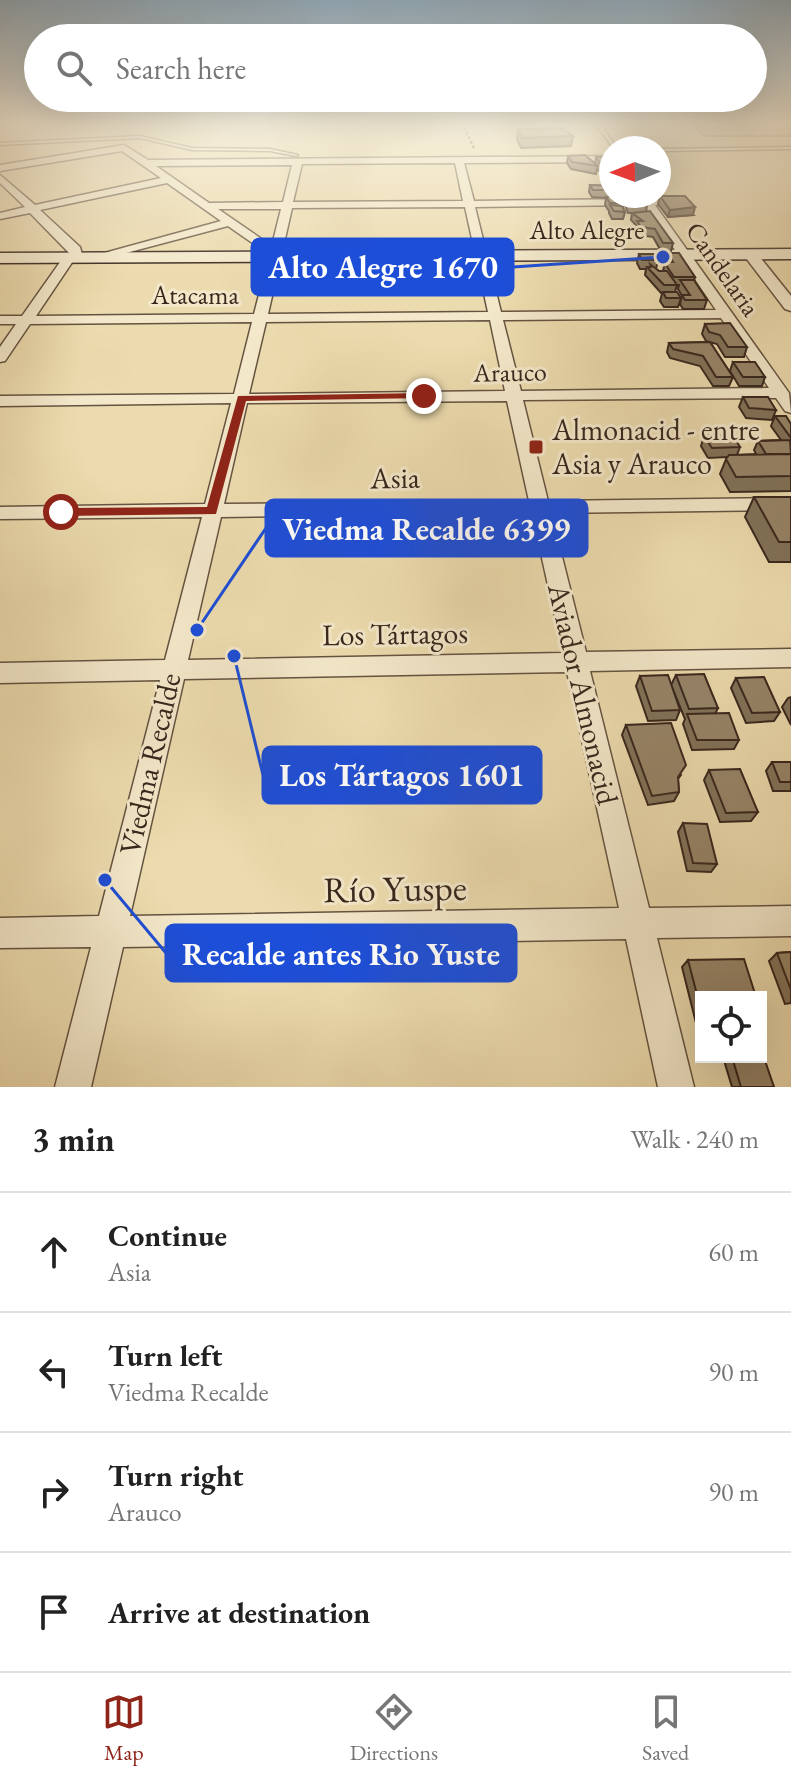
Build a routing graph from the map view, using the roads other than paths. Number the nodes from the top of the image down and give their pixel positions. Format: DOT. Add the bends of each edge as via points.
graph roads {
  1 [pos="163,174"];
  2 [pos="294,174"];
  3 [pos="462,174"];
  4 [pos="0,178"];
  5 [pos="171,179"];
  6 [pos="599,200"];
  7 [pos="671,201"];
  8 [pos="469,202"];
  9 [pos="685,202"];
  10 [pos="289,204"];
  11 [pos="210,206"];
  12 [pos="651,208"];
  13 [pos="33,209"];
  14 [pos="0,216"];
  15 [pos="231,222"];
  16 [pos="277,254"];
  17 [pos="750,254"];
  18 [pos="791,254"];
  19 [pos="685,255"];
  20 [pos="481,256"];
  21 [pos="0,258"];
  22 [pos="80,258"];
  23 [pos="791,306"];
  24 [pos="725,314"];
  25 [pos="496,316"];
  26 [pos="262,318"];
  27 [pos="0,320"];
  28 [pos="26,320"];
  29 [pos="0,358"];
  30 [pos="781,393"];
  31 [pos="515,395"];
  32 [pos="242,398"];
  33 [pos="0,401"];
  34 [pos="791,408"];
  35 [pos="791,504"];
  36 [pos="542,507"];
  37 [pos="212,511"];
  38 [pos="0,513"];
  39 [pos="791,658"];
  40 [pos="576,663"];
  41 [pos="172,670"];
  42 [pos="0,673"];
  43 [pos="791,921"];
  44 [pos="635,924"];
  45 [pos="110,930"];
  46 [pos="0,933"];
  47 [pos="73,1087"];
  48 [pos="676,1087"];
  1 -- 5 [label="street"];
  2 -- 10 [label="street, Viedma Recalde"];
  3 -- 8 [label="street, Aviador Almonacid"];
  4 -- 13 [label="street"];
  5 -- 11 [label="street"];
  5 -- 13 [label="street"];
  6 -- 8 [label="street"];
  7 -- 9 [label="street"];
  8 -- 10 [label="street"];
  8 -- 20 [label="street, Aviador Almonacid"];
  10 -- 11 [label="street"];
  10 -- 16 [label="street, Viedma Recalde"];
  11 -- 15 [label="street"];
  12 -- 19 [label="street, Candelaria"];
  13 -- 14 [label="street"];
  13 -- 22 [label="street"];
  15 -- 16 [label="street"];
  15 -- 22 [label="street"];
  16 -- 20 [label="main road, Alto Alegre"];
  16 -- 22 [label="main road, Alto Alegre"];
  16 -- 26 [label="street, Viedma Recalde"];
  17 -- 18 [label="main road, Alto Alegre"];
  17 -- 19 [label="main road, Alto Alegre"];
  17 -- 23 [label="street"];
  19 -- 20 [label="main road, Alto Alegre"];
  19 -- 24 [label="street, Candelaria"];
  20 -- 25 [label="street, Aviador Almonacid"];
  21 -- 22 [label="main road, Alto Alegre"];
  22 -- 28 [label="street"];
  24 -- 25 [label="street, Atacama"];
  24 -- 30 [label="street, Candelaria"];
  25 -- 26 [label="street, Atacama"];
  25 -- 31 [label="street, Aviador Almonacid"];
  26 -- 28 [label="street, Atacama"];
  26 -- 32 [label="street, Viedma Recalde"];
  27 -- 28 [label="street, Atacama"];
  28 -- 29 [label="street"];
  30 -- 31 [label="street, Arauco"];
  30 -- 34 [label="street, Candelaria"];
  31 -- 32 [label="street, Arauco"];
  31 -- 36 [label="street, Aviador Almonacid"];
  32 -- 33 [label="street, Arauco"];
  32 -- 37 [label="street, Viedma Recalde"];
  35 -- 36 [label="street, Asia"];
  36 -- 37 [label="street, Asia"];
  36 -- 40 [label="street, Aviador Almonacid"];
  37 -- 38 [label="street, Asia"];
  37 -- 41 [label="street, Viedma Recalde"];
  39 -- 40 [label="street, Los Tártagos"];
  40 -- 41 [label="street, Los Tártagos"];
  40 -- 44 [label="street, Aviador Almonacid"];
  41 -- 42 [label="street, Los Tártagos"];
  41 -- 45 [label="street, Viedma Recalde"];
  43 -- 44 [label="street, Río Yuspe"];
  44 -- 45 [label="street, Río Yuspe"];
  44 -- 48 [label="street, Aviador Almonacid"];
  45 -- 46 [label="street, Río Yuspe"];
  45 -- 47 [label="street, Viedma Recalde"];
}
